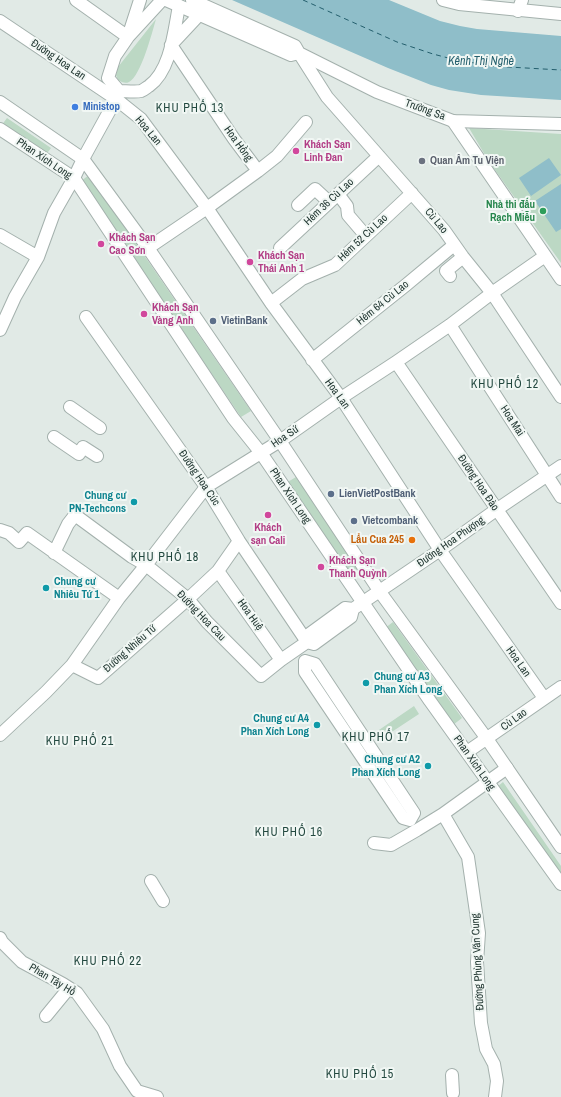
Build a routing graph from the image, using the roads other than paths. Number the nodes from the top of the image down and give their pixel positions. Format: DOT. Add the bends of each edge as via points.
graph roads {
  1 [pos="76,0"];
  2 [pos="140,0"];
  3 [pos="162,0"];
  4 [pos="166,0"];
  5 [pos="192,0"];
  6 [pos="443,0"];
  7 [pos="520,5"];
  8 [pos="179,6"];
  9 [pos="561,14"];
  10 [pos="199,15"];
  11 [pos="0,21"];
  12 [pos="128,37"];
  13 [pos="171,45"];
  14 [pos="299,53"];
  15 [pos="118,95"];
  16 [pos="0,102"];
  17 [pos="452,120"];
  18 [pos="306,122"];
  19 [pos="561,124"];
  20 [pos="0,129"];
  21 [pos="379,156"];
  22 [pos="82,160"];
  23 [pos="258,171"];
  24 [pos="74,178"];
  25 [pos="412,193"];
  26 [pos="338,194"];
  27 [pos="329,202"];
  28 [pos="298,205"];
  29 [pos="207,208"];
  30 [pos="0,235"];
  31 [pos="366,236"];
  32 [pos="454,245"];
  33 [pos="148,248"];
  34 [pos="280,248"];
  35 [pos="545,256"];
  36 [pos="38,257"];
  37 [pos="463,257"];
  38 [pos="450,276"];
  39 [pos="561,279"];
  40 [pos="492,293"];
  41 [pos="271,303"];
  42 [pos="86,316"];
  43 [pos="450,325"];
  44 [pos="0,330"];
  45 [pos="312,360"];
  46 [pos="396,362"];
  47 [pos="561,397"];
  48 [pos="341,398"];
  49 [pos="70,408"];
  50 [pos="100,428"];
  51 [pos="54,438"];
  52 [pos="280,441"];
  53 [pos="261,453"];
  54 [pos="97,456"];
  55 [pos="561,466"];
  56 [pos="546,476"];
  57 [pos="206,487"];
  58 [pos="561,497"];
  59 [pos="496,510"];
  60 [pos="4,532"];
  61 [pos="239,541"];
  62 [pos="440,550"];
  63 [pos="54,553"];
  64 [pos="146,565"];
  65 [pos="218,571"];
  66 [pos="380,592"];
  67 [pos="119,598"];
  68 [pos="188,599"];
  69 [pos="561,603"];
  70 [pos="358,606"];
  71 [pos="302,645"];
  72 [pos="281,660"];
  73 [pos="305,661"];
  74 [pos="72,665"];
  75 [pos="561,687"];
  76 [pos="337,696"];
  77 [pos="544,698"];
  78 [pos="326,704"];
  79 [pos="357,726"];
  80 [pos="346,734"];
  81 [pos="0,735"];
  82 [pos="487,739"];
  83 [pos="373,750"];
  84 [pos="467,752"];
  85 [pos="362,758"];
  86 [pos="507,768"];
  87 [pos="488,783"];
  88 [pos="396,785"];
  89 [pos="385,791"];
  90 [pos="443,814"];
  91 [pos="410,820"];
  92 [pos="417,830"];
  93 [pos="374,843"];
  94 [pos="561,847"];
  95 [pos="151,881"];
  96 [pos="561,884"];
  97 [pos="163,901"];
  98 [pos="0,938"];
  99 [pos="69,988"];
  100 [pos="46,1016"];
  101 [pos="452,1075"];
  102 [pos="453,1092"];
  103 [pos="157,1097"];
  104 [pos="495,1097"];
  1 -- 12 [label="street"];
  2 -- 12 [label="street"];
  3 -- 12 [label="street"];
  4 -- 8 [label="street, Trường Sa"];
  5 -- 14 [label="street, Trường Sa" via="295,46"];
  6 -- 7 [label="street" via="459,4"];
  7 -- 9 [label="street"];
  8 -- 10 [label="street, Trường Sa"];
  8 -- 13 [label="street"];
  10 -- 13 [label="street"];
  10 -- 14 [label="street, Trường Sa" via="291,55"];
  11 -- 15 [label="street, Đường Hoa Lan"];
  12 -- 15 [label="street" via="115,56 108,78"];
  13 -- 15 [label="street" via="165,65 151,84 142,91"];
  13 -- 23 [label="street, Hoa Hồng"];
  14 -- 17 [label="street, Trường Sa" via="377,92"];
  14 -- 21 [label="street, Cù Lao" via="327,97"];
  15 -- 22 [label="street"];
  15 -- 29 [label="street, Hoa Lan" via="141,119"];
  16 -- 22 [label="street, Phan Xích Long"];
  17 -- 19 [label="street, Trường Sa"];
  17 -- 35 [label="street"];
  18 -- 23 [label="street" via="277,156"];
  20 -- 24 [label="street, Phan Xích Long"];
  21 -- 25 [label="street, Cù Lao"];
  21 -- 26 [label="street, Hẻm 36 Cù Lao"];
  22 -- 24 [label="street"];
  22 -- 33 [label="street, Phan Xích Long"];
  23 -- 29 [label="street, Hoa Hồng"];
  24 -- 36 [label="street" via="54,214"];
  24 -- 53 [label="street, Phan Xích Long" via="233,418"];
  25 -- 31 [label="street, Hẻm 52 Cù Lao"];
  25 -- 32 [label="street, Cù Lao"];
  26 -- 27 [label="street, Hẻm 36 Cù Lao"];
  26 -- 31 [label="street" via="347,206 348,215"];
  27 -- 28 [label="street" via="315,189"];
  27 -- 34 [label="street, Hẻm 36 Cù Lao"];
  29 -- 33 [label="street, Hoa Hồng"];
  29 -- 41 [label="street, Hoa Lan"];
  30 -- 36 [label="street"];
  31 -- 41 [label="street, Hẻm 52 Cù Lao" via="335,265 302,279"];
  32 -- 37 [label="street, Cù Lao"];
  32 -- 45 [label="street, Hẻm 64 Cù Lao"];
  33 -- 52 [label="street, Phan Xích Long"];
  35 -- 39 [label="street"];
  35 -- 40 [label="street, Hoa Sứ"];
  36 -- 44 [label="street"];
  37 -- 38 [label="street" via="446,271"];
  37 -- 40 [label="street, Cù Lao"];
  40 -- 43 [label="street, Hoa Sứ"];
  40 -- 47 [label="street, Cù Lao"];
  41 -- 45 [label="street, Hoa Lan"];
  42 -- 57 [label="street, Đường Hoa Cúc"];
  43 -- 46 [label="street, Hoa Sứ"];
  43 -- 56 [label="street, Hoa Mai"];
  45 -- 48 [label="street, Hoa Lan"];
  46 -- 48 [label="street, Hoa Sứ"];
  46 -- 59 [label="street, Đường Hoa Đào"];
  48 -- 52 [label="street, Hoa Sứ"];
  48 -- 62 [label="street, Hoa Lan"];
  49 -- 50 [label="street"];
  51 -- 54 [label="street" via="79,454 83,447"];
  52 -- 53 [label="street, Hoa Sứ"];
  52 -- 66 [label="street, Phan Xích Long"];
  53 -- 57 [label="street, Hoa Sứ"];
  53 -- 70 [label="street, Phan Xích Long"];
  55 -- 56 [label="street, Đường Hoa Phượng"];
  56 -- 58 [label="street, Hoa Mai"];
  56 -- 59 [label="street, Đường Hoa Phượng"];
  57 -- 61 [label="street, Đường Hoa Cúc"];
  57 -- 64 [label="street, Hoa Sứ"];
  59 -- 62 [label="street, Đường Hoa Phượng"];
  59 -- 69 [label="street, Đường Hoa Đào"];
  60 -- 63 [label="street" via="19,542 27,533"];
  61 -- 65 [label="street"];
  61 -- 71 [label="street, Đường Hoa Cúc"];
  62 -- 66 [label="street, Đường Hoa Phượng"];
  62 -- 77 [label="street, Hoa Lan"];
  63 -- 64 [label="street, Đường Hoa Cau" via="75,515"];
  63 -- 67 [label="street"];
  64 -- 67 [label="street, Hoa Sứ"];
  64 -- 68 [label="street, Đường Hoa Cau"];
  65 -- 68 [label="street"];
  65 -- 72 [label="street, Hoa Huệ"];
  66 -- 70 [label="street, Đường Hoa Phượng"];
  66 -- 82 [label="street, Phan Xích Long"];
  67 -- 74 [label="street, Hoa Sứ"];
  68 -- 72 [label="street, Đường Hoa Cau" via="207,622 261,676"];
  68 -- 74 [label="street, Đường Nhiêu Tứ" via="98,678"];
  70 -- 71 [label="street" via="351,618 314,644"];
  70 -- 84 [label="street, Phan Xích Long"];
  71 -- 72 [label="street"];
  71 -- 73 [label="street, Đường Hoa Cúc"];
  73 -- 76 [label="street" via="315,664"];
  73 -- 78 [label="street" via="305,672"];
  74 -- 81 [label="street"];
  75 -- 77 [label="street, Cù Lao"];
  76 -- 78 [label="street"];
  76 -- 79 [label="street"];
  77 -- 82 [label="street, Cù Lao"];
  78 -- 80 [label="street"];
  79 -- 80 [label="street"];
  79 -- 83 [label="street"];
  80 -- 85 [label="street"];
  82 -- 84 [label="street, Cù Lao"];
  82 -- 86 [label="street, Phan Xích Long"];
  83 -- 85 [label="street"];
  83 -- 88 [label="street"];
  84 -- 87 [label="street, Phan Xích Long"];
  85 -- 89 [label="street"];
  86 -- 87 [label="street"];
  86 -- 94 [label="street, Phan Xích Long"];
  87 -- 90 [label="street"];
  87 -- 96 [label="street, Phan Xích Long"];
  88 -- 89 [label="street"];
  88 -- 91 [label="street" via="414,813"];
  89 -- 91 [label="street" via="403,818"];
  90 -- 92 [label="street"];
  90 -- 104 [label="street, Đường Phùng Văn Cung" via="468,857 478,933 481,1023 486,1049 494,1064 497,1081"];
  91 -- 92 [label="street"];
  92 -- 93 [label="street" via="391,845"];
  95 -- 97 [label="street"];
  98 -- 99 [label="street, Phan Tây Hồ" via="22,962"];
  99 -- 100 [label="street"];
  99 -- 103 [label="street, Phan Tây Hồ" via="77,993 103,1029 120,1066 137,1091"];
  101 -- 102 [label="street"];
}
